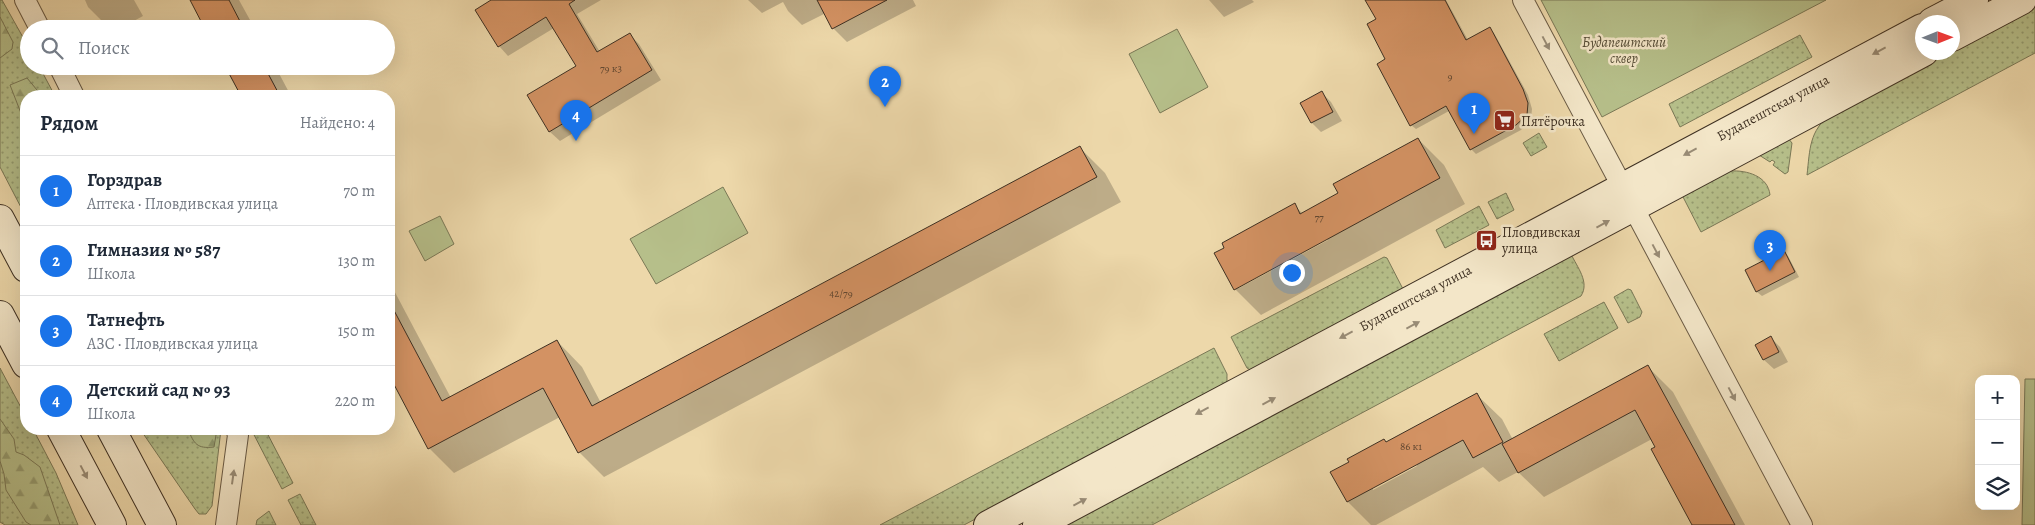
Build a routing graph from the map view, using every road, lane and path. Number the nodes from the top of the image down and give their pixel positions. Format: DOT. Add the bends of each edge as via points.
graph roads {
  1 [pos="25,0"];
  2 [pos="1523,0"];
  3 [pos="1974,0"];
  4 [pos="2022,0"];
  5 [pos="1945,15"];
  6 [pos="35,20"];
  7 [pos="1915,32"];
  8 [pos="1960,33"];
  9 [pos="1915,56"];
  10 [pos="64,75"];
  11 [pos="71,90"];
  12 [pos="1628,198"];
  13 [pos="0,219"];
  14 [pos="20,257"];
  15 [pos="0,315"];
  16 [pos="20,353"];
  17 [pos="64,435"];
  18 [pos="114,435"];
  19 [pos="238,435"];
  20 [pos="112,525"];
  21 [pos="162,525"];
  22 [pos="226,525"];
  23 [pos="988,525"];
  24 [pos="1037,525"];
  25 [pos="1802,525"];
  1 -- 6 [label="street"];
  2 -- 12 [label="street, one-way"];
  3 -- 5 [label="street"];
  4 -- 8 [label="street"];
  7 -- 12 [label="street, Будапештская улица, one-way"];
  9 -- 12 [label="street, Будапештская улица"];
  10 -- 11 [label="street"];
  12 -- 23 [label="street, Будапештская улица, one-way"];
  24 -- 12 [label="street, Будапештская улица, one-way"];
  12 -- 25 [label="street, one-way"];
  13 -- 14 [label="street"];
  15 -- 16 [label="street"];
  17 -- 20 [label="street, one-way"];
  18 -- 21 [label="street"];
  22 -- 19 [label="street, one-way"];
}
